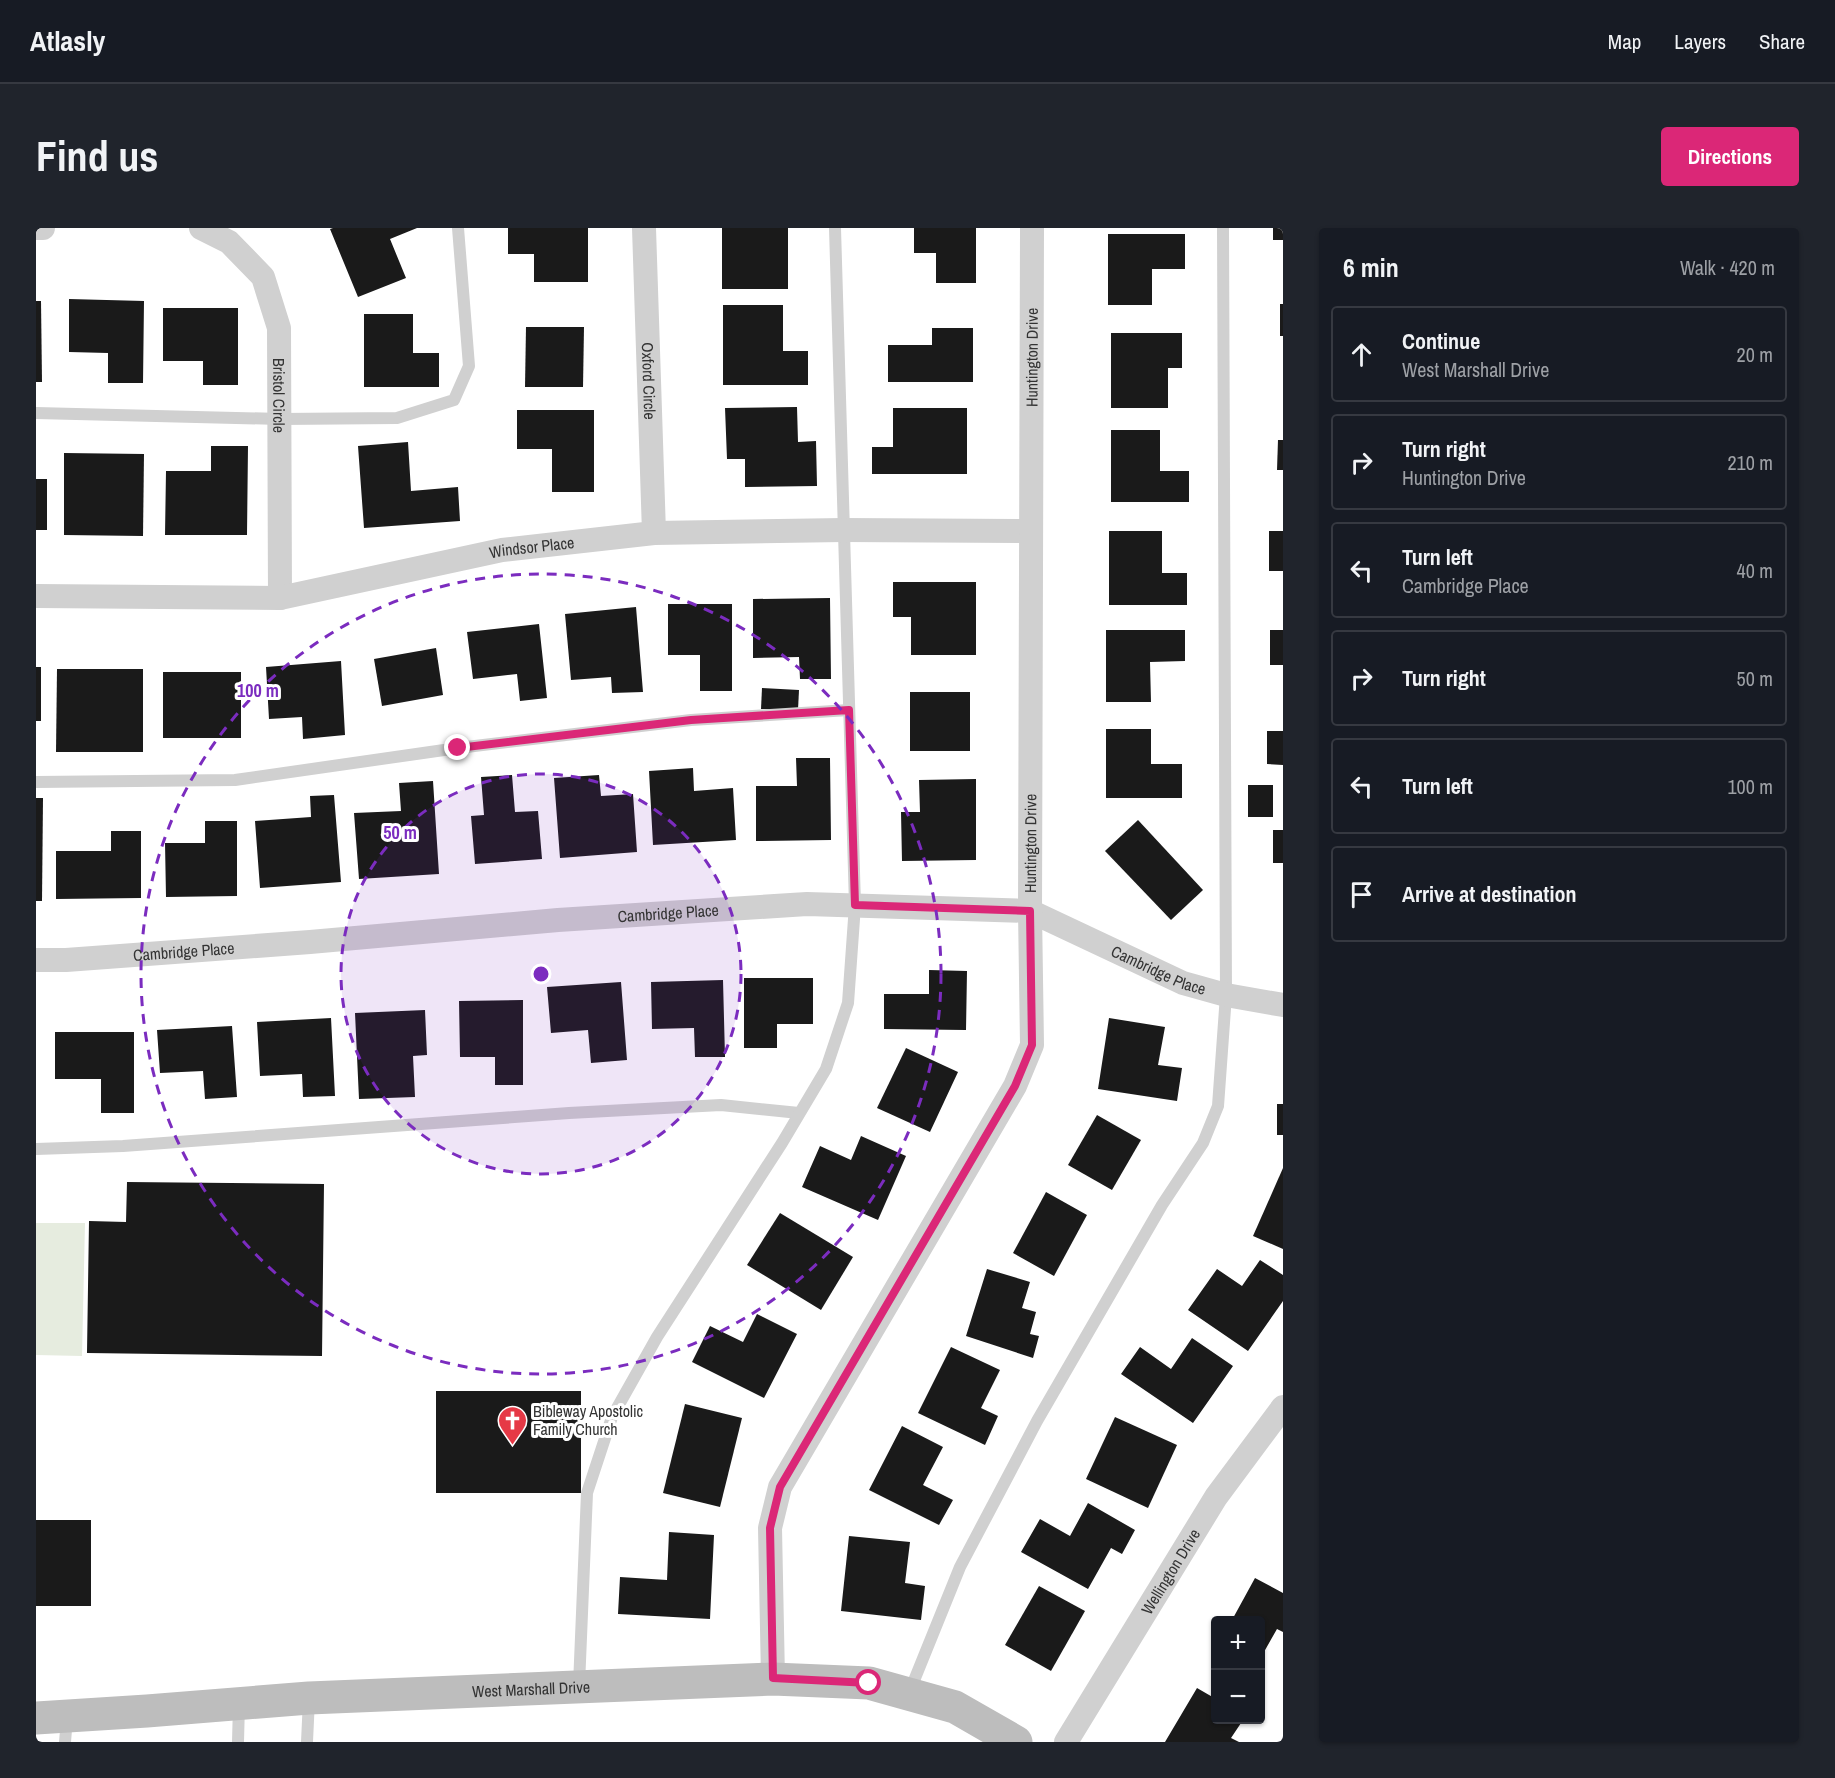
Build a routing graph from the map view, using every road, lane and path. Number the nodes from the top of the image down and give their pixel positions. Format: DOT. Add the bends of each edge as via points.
graph roads {
  1 [pos="36,228"];
  2 [pos="43,228"];
  3 [pos="201,228"];
  4 [pos="458,228"];
  5 [pos="644,228"];
  6 [pos="835,228"];
  7 [pos="1032,228"];
  8 [pos="1223,228"];
  9 [pos="36,414"];
  10 [pos="280,419"];
  11 [pos="843,530"];
  12 [pos="1031,531"];
  13 [pos="654,533"];
  14 [pos="36,596"];
  15 [pos="280,598"];
  16 [pos="849,710"];
  17 [pos="36,782"];
  18 [pos="855,905"];
  19 [pos="1030,911"];
  20 [pos="36,960"];
  21 [pos="1226,995"];
  22 [pos="1283,1005"];
  23 [pos="799,1113"];
  24 [pos="36,1149"];
  25 [pos="1283,1407"];
  26 [pos="773,1678"];
  27 [pos="579,1687"];
  28 [pos="909,1695"];
  29 [pos="309,1698"];
  30 [pos="239,1704"];
  31 [pos="56,1726"];
  32 [pos="238,1742"];
  33 [pos="307,1742"];
  34 [pos="1016,1742"];
  35 [pos="1066,1742"];
  1 -- 2 [label="street"];
  3 -- 10 [label="street, Bristol Circle" via="229,242 262,278 279,328"];
  4 -- 10 [label="lane" via="469,366 454,400 397,418"];
  5 -- 13 [label="street, Oxford Circle"];
  6 -- 11 [label="lane"];
  7 -- 12 [label="street, Huntington Drive"];
  8 -- 21 [label="lane"];
  9 -- 10 [label="lane"];
  10 -- 15 [label="street, Bristol Circle"];
  11 -- 12 [label="street, Windsor Place"];
  11 -- 13 [label="street, Windsor Place"];
  11 -- 16 [label="lane"];
  12 -- 19 [label="street, Huntington Drive"];
  13 -- 15 [label="street, Windsor Place" via="502,550"];
  14 -- 15 [label="street, Windsor Place"];
  16 -- 17 [label="lane" via="691,720 235,780"];
  16 -- 18 [label="lane"];
  18 -- 19 [label="street, Cambridge Place"];
  18 -- 20 [label="street, Cambridge Place" via="807,904 558,920 298,943"];
  18 -- 23 [label="lane" via="848,1003 826,1070"];
  19 -- 21 [label="street, Cambridge Place" via="1183,983"];
  19 -- 26 [label="street, Huntington Drive" via="1032,1045 1015,1086 780,1487 770,1528"];
  21 -- 22 [label="street, Cambridge Place"];
  21 -- 28 [label="lane" via="1218,1106 1203,1143 1162,1205 1032,1431 960,1567"];
  23 -- 24 [label="lane" via="721,1104"];
  23 -- 27 [label="lane" via="657,1337 612,1417 587,1493"];
  25 -- 35 [label="street, Wellington Drive" via="1216,1497"];
  26 -- 27 [label="main road, West Marshall Drive"];
  26 -- 28 [label="main road, West Marshall Drive" via="869,1683"];
  27 -- 29 [label="main road, West Marshall Drive"];
  28 -- 34 [label="main road, West Marshall Drive" via="955,1707"];
  29 -- 30 [label="main road, West Marshall Drive"];
  29 -- 33 [label="lane"];
  30 -- 31 [label="main road, West Marshall Drive"];
  30 -- 32 [label="lane"];
}
